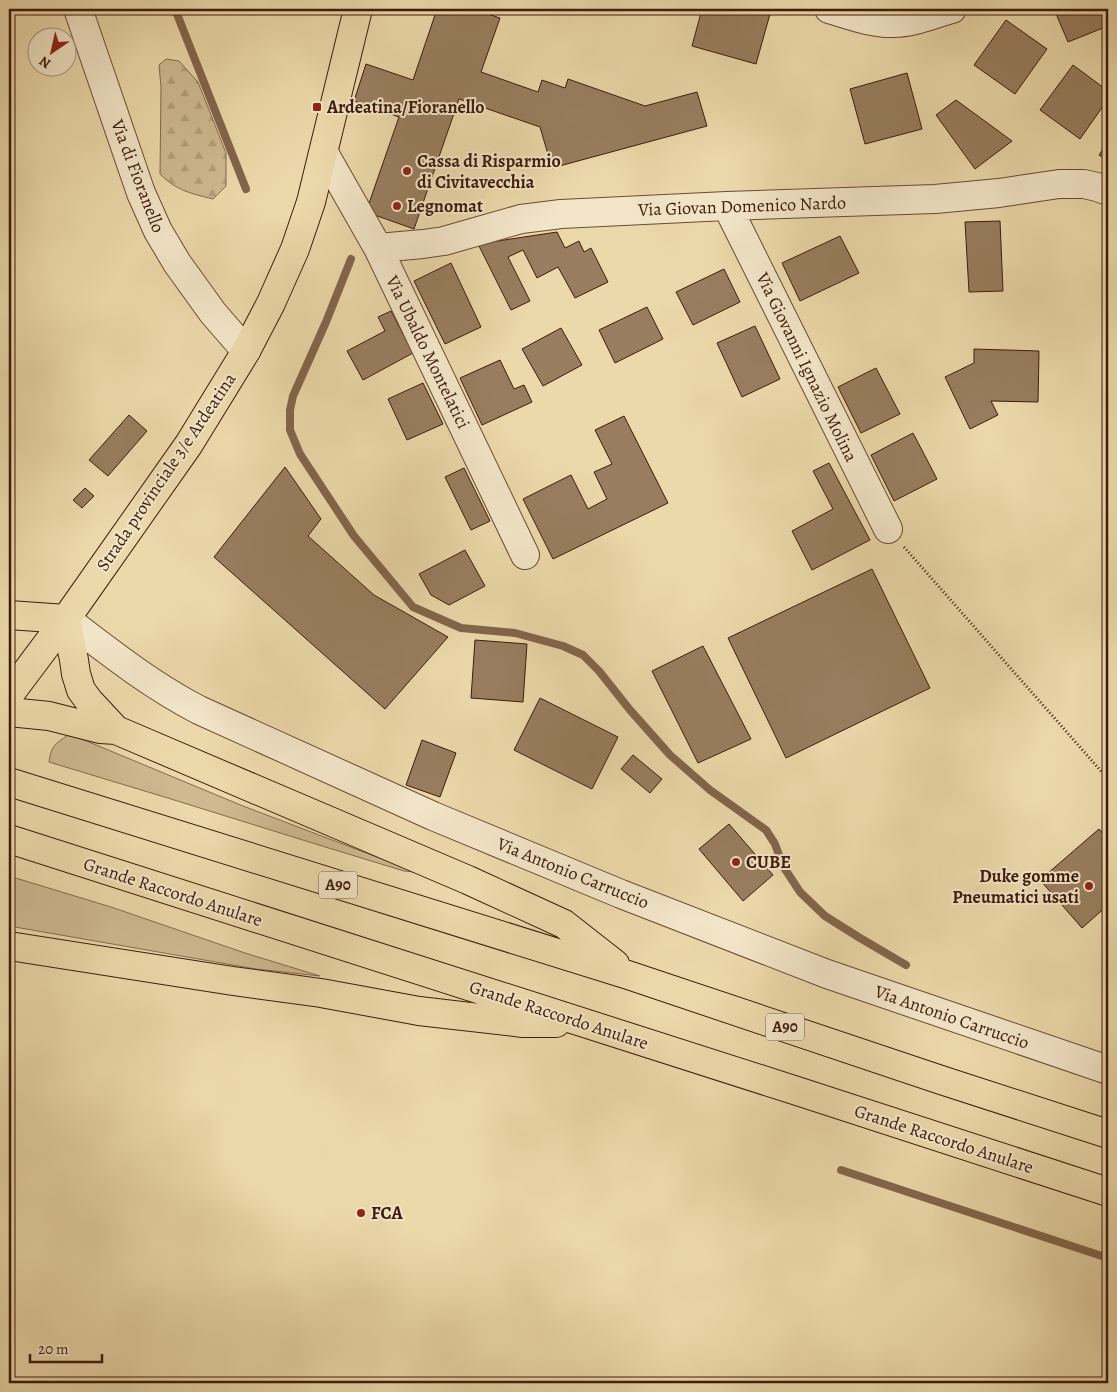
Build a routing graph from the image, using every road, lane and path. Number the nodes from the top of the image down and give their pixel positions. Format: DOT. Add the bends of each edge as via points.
graph roads {
  1 [pos="78,9"];
  2 [pos="358,9"];
  3 [pos="829,9"];
  4 [pos="952,9"];
  5 [pos="324,153"];
  6 [pos="1108,191"];
  7 [pos="727,206"];
  8 [pos="378,248"];
  9 [pos="246,350"];
  10 [pos="888,529"];
  11 [pos="525,555"];
  12 [pos="9,615"];
  13 [pos="66,619"];
  14 [pos="9,695"];
  15 [pos="9,712"];
  16 [pos="116,730"];
  17 [pos="1108,779"];
  18 [pos="9,782"];
  19 [pos="9,839"];
  20 [pos="9,946"];
  21 [pos="628,975"];
  22 [pos="584,1023"];
  23 [pos="1108,1070"];
  24 [pos="1108,1134"];
  25 [pos="1108,1192"];
  1 -- 9 [label="street, Via di Fioranello" via="141,193 158,231 195,289"];
  2 -- 5 [label="main road, Strada provinciale 3/e Ardeatina"];
  3 -- 4 [label="street" via="867,20 893,23 909,22"];
  5 -- 8 [label="street, Via Ubaldo Montelatici"];
  5 -- 9 [label="main road, Strada provinciale 3/e Ardeatina" via="295,249"];
  6 -- 7 [label="street, Via Giovan Domenico Nardo" via="1084,184 1059,184 935,199"];
  7 -- 8 [label="street, Via Giovan Domenico Nardo" via="535,217 444,241"];
  7 -- 10 [label="street, Via Giovanni Ignazio Molina"];
  8 -- 11 [label="street, Via Ubaldo Montelatici"];
  9 -- 13 [label="main road, Strada provinciale 3/e Ardeatina" via="189,444"];
  10 -- 17 [label="path"];
  12 -- 13 [label="main road"];
  13 -- 14 [label="main road, Strada provinciale 3/e Ardeatina"];
  13 -- 16 [label="main road" via="81,690"];
  13 -- 23 [label="street, Via Antonio Carruccio" via="162,690 433,816 827,974"];
  15 -- 16 [label="main road" via="49,716"];
  16 -- 21 [label="main road" via="564,924"];
  18 -- 21 [label="main road, A90"];
  19 -- 22 [label="main road, Grande Raccordo Anulare"];
  20 -- 22 [label="main road" via="419,1011 523,1023"];
  21 -- 24 [label="main road, A90"];
  22 -- 25 [label="main road, Grande Raccordo Anulare"];
}
